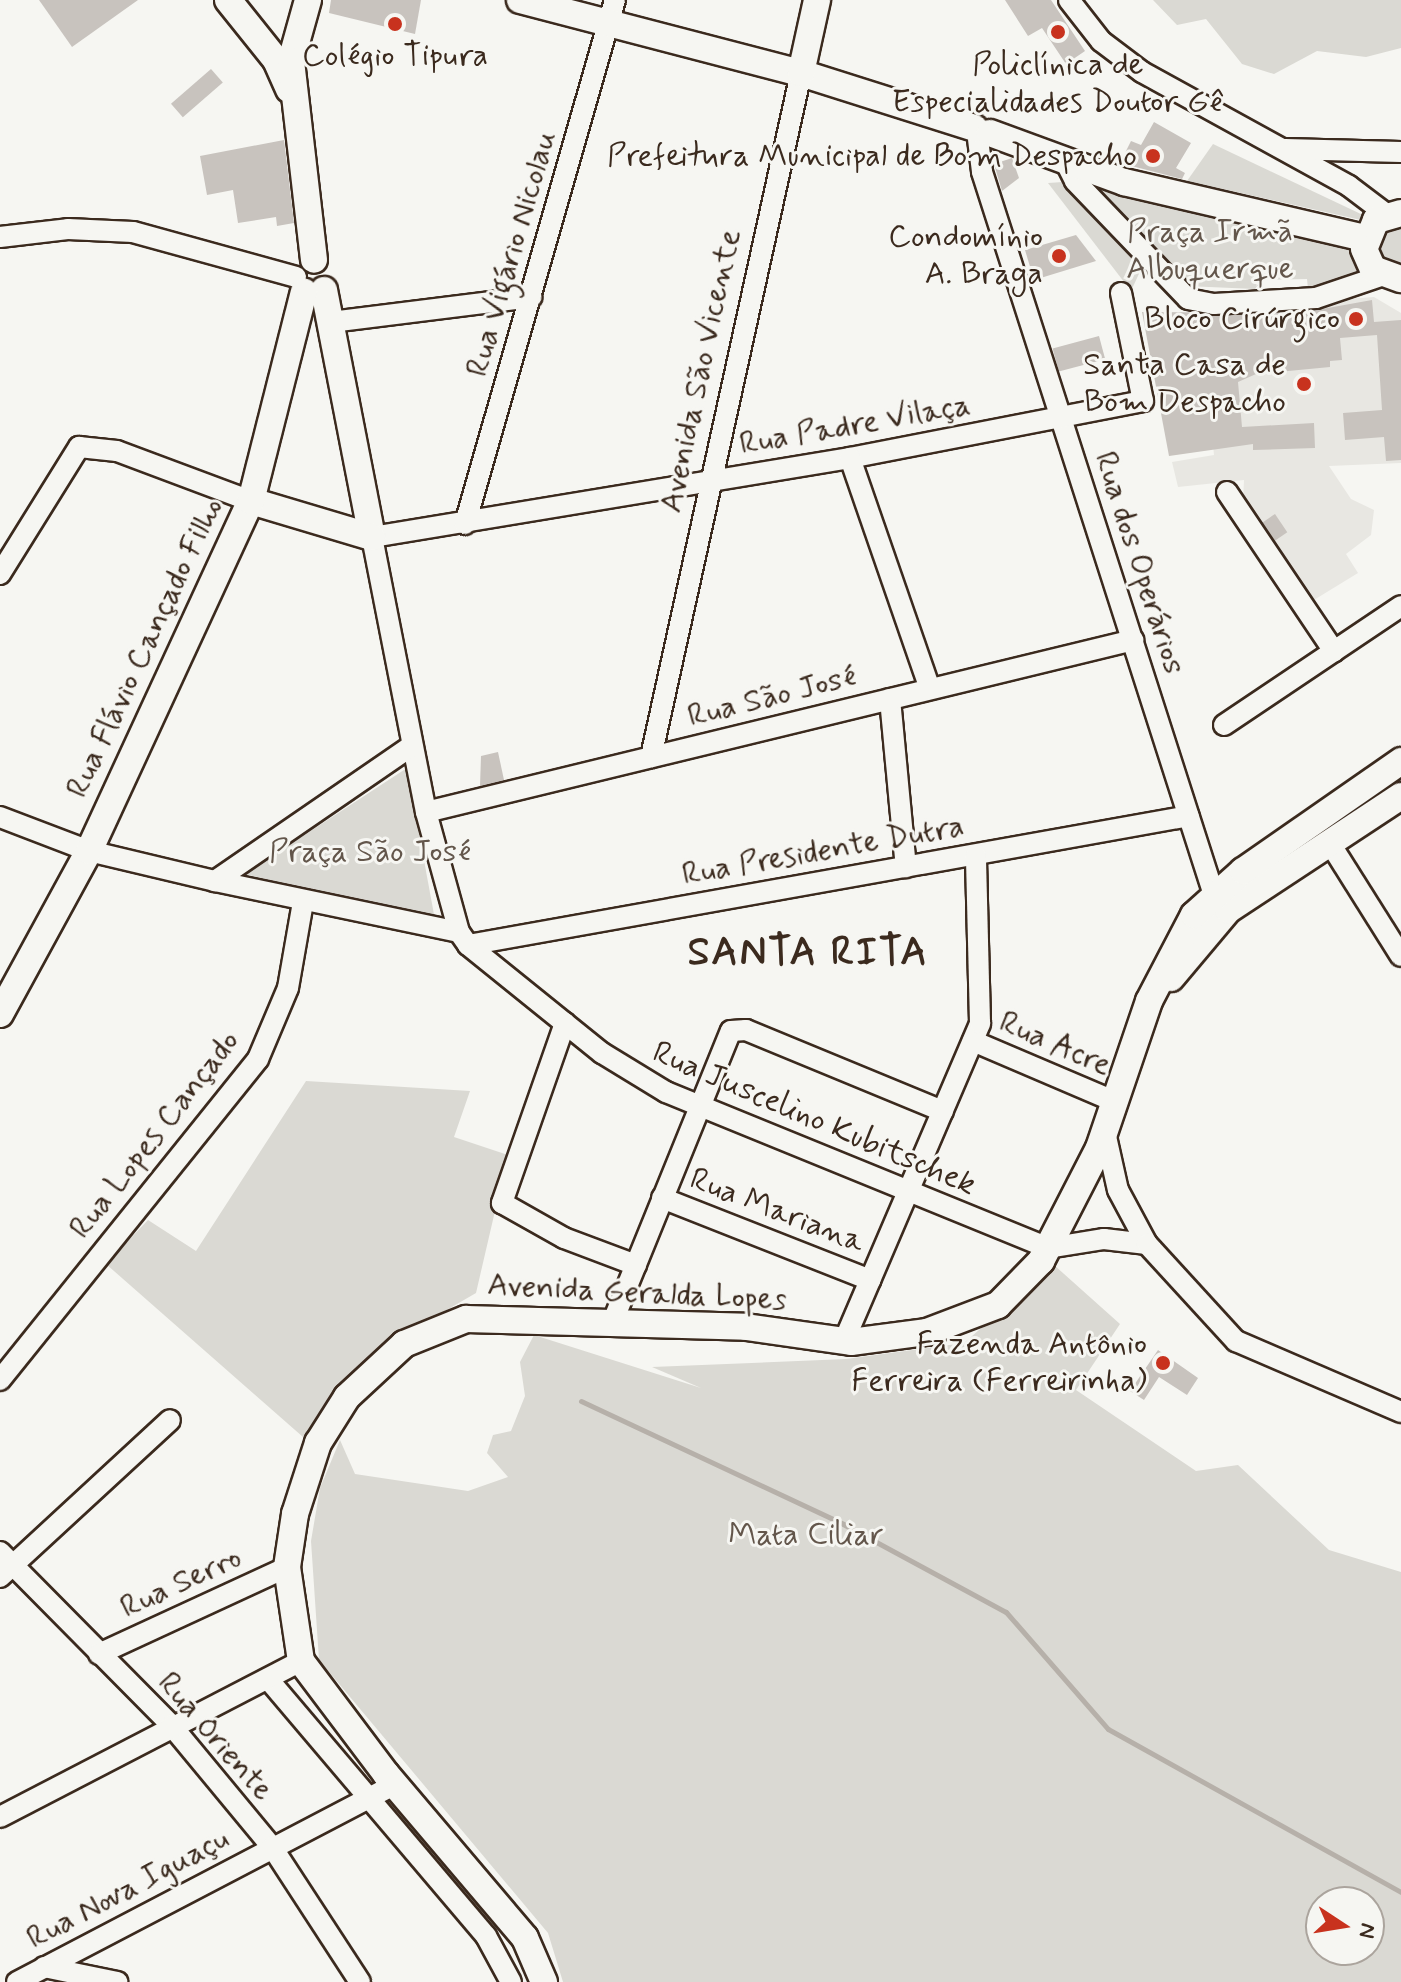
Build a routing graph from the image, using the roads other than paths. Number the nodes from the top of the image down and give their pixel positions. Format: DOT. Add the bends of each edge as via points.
graph roads {
  1 [pos="228,0"];
  2 [pos="308,0"];
  3 [pos="520,0"];
  4 [pos="817,0"];
  5 [pos="1069,0"];
  6 [pos="611,12"];
  7 [pos="801,73"];
  8 [pos="295,106"];
  9 [pos="980,133"];
  10 [pos="1278,149"];
  11 [pos="1401,152"];
  12 [pos="1065,161"];
  13 [pos="1394,214"];
  14 [pos="0,237"];
  15 [pos="1365,238"];
  16 [pos="309,280"];
  17 [pos="1394,280"];
  18 [pos="1121,293"];
  19 [pos="531,297"];
  20 [pos="331,322"];
  21 [pos="1061,417"];
  22 [pos="850,458"];
  23 [pos="712,480"];
  24 [pos="1227,492"];
  25 [pos="251,501"];
  26 [pos="465,524"];
  27 [pos="360,533"];
  28 [pos="0,574"];
  29 [pos="1401,606"];
  30 [pos="1133,640"];
  31 [pos="1334,651"];
  32 [pos="930,689"];
  33 [pos="890,699"];
  34 [pos="1224,725"];
  35 [pos="410,747"];
  36 [pos="651,757"];
  37 [pos="1401,761"];
  38 [pos="1401,796"];
  39 [pos="426,812"];
  40 [pos="1189,816"];
  41 [pos="0,817"];
  42 [pos="1331,845"];
  43 [pos="89,851"];
  44 [pos="976,855"];
  45 [pos="906,867"];
  46 [pos="215,881"];
  47 [pos="303,902"];
  48 [pos="1221,902"];
  49 [pos="464,938"];
  50 [pos="1401,956"];
  51 [pos="0,1014"];
  52 [pos="565,1023"];
  53 [pos="973,1041"];
  54 [pos="1114,1101"];
  55 [pos="698,1105"];
  56 [pos="943,1111"];
  57 [pos="1105,1132"];
  58 [pos="907,1195"];
  59 [pos="662,1198"];
  60 [pos="1053,1238"];
  61 [pos="1147,1244"];
  62 [pos="636,1265"];
  63 [pos="870,1280"];
  64 [pos="613,1321"];
  65 [pos="844,1341"];
  66 [pos="0,1380"];
  67 [pos="1401,1412"];
  68 [pos="170,1420"];
  69 [pos="4,1565"];
  70 [pos="287,1567"];
  71 [pos="99,1654"];
  72 [pos="301,1661"];
  73 [pos="268,1679"];
  74 [pos="171,1725"];
  75 [pos="395,1784"];
  76 [pos="371,1797"];
  77 [pos="0,1817"];
  78 [pos="272,1847"];
  79 [pos="44,1967"];
  80 [pos="17,1982"];
  81 [pos="117,1982"];
  82 [pos="360,1982"];
  83 [pos="511,1982"];
  84 [pos="544,1982"];
  1 -- 8 [label="main road" via="276,60"];
  2 -- 8 [label="main road" via="292,54"];
  3 -- 6 [label="main road"];
  4 -- 7 [label="main road, Avenida São Vicente"];
  5 -- 10 [label="street" via="1101,41 1142,72"];
  6 -- 7 [label="main road"];
  6 -- 19 [label="street, Rua Vigário Nicolau"];
  7 -- 9 [label="main road"];
  7 -- 23 [label="street, Avenida São Vicente"];
  8 -- 16 [label="main road"];
  9 -- 12 [label="main road"];
  9 -- 21 [label="street, Rua dos Operários" via="977,155"];
  10 -- 11 [label="street"];
  10 -- 13 [label="street"];
  12 -- 15 [label="main road" via="1124,182"];
  12 -- 17 [label="street" via="1075,181 1188,299 1214,304 1316,298"];
  13 -- 15 [label="main road"];
  14 -- 16 [label="street" via="68,229 133,232"];
  15 -- 17 [label="main road" via="1366,260"];
  16 -- 20 [label="main road"];
  16 -- 25 [label="main road, Rua Flávio Cançado Filho"];
  18 -- 21 [label="street, Rua Padre Vilaça" via="1143,401"];
  19 -- 20 [label="street"];
  19 -- 26 [label="street, Rua Vigário Nicolau"];
  20 -- 27 [label="main road" via="364,501"];
  21 -- 22 [label="street, Rua Padre Vilaça"];
  21 -- 30 [label="street, Rua dos Operários"];
  22 -- 23 [label="street, Rua Padre Vilaça"];
  22 -- 32 [label="street"];
  23 -- 26 [label="street, Rua Padre Vilaça"];
  23 -- 36 [label="street, Avenida São Vicente"];
  24 -- 31 [label="street"];
  25 -- 27 [label="main road"];
  25 -- 28 [label="street" via="117,451 79,447 60,468"];
  25 -- 43 [label="main road, Rua Flávio Cançado Filho"];
  26 -- 27 [label="street, Rua Padre Vilaça"];
  27 -- 35 [label="street"];
  29 -- 31 [label="street"];
  30 -- 32 [label="street, Rua São José"];
  30 -- 40 [label="street, Rua dos Operários"];
  31 -- 34 [label="street"];
  32 -- 33 [label="street, Rua São José"];
  33 -- 36 [label="street, Rua São José"];
  33 -- 45 [label="street"];
  35 -- 39 [label="street"];
  35 -- 46 [label="street"];
  36 -- 39 [label="street, Rua São José"];
  37 -- 48 [label="main road"];
  38 -- 42 [label="main road"];
  39 -- 49 [label="street"];
  40 -- 44 [label="street, Rua Presidente Dutra"];
  40 -- 48 [label="street, Rua dos Operários"];
  41 -- 43 [label="street"];
  42 -- 48 [label="main road"];
  42 -- 50 [label="street"];
  43 -- 46 [label="street"];
  43 -- 51 [label="main road, Rua Flávio Cançado Filho"];
  44 -- 45 [label="street, Rua Presidente Dutra"];
  44 -- 53 [label="street" via="981,1004"];
  45 -- 49 [label="street, Rua Presidente Dutra"];
  46 -- 47 [label="street"];
  47 -- 49 [label="street"];
  47 -- 66 [label="street, Rua Lopes Cançado" via="288,988 258,1059"];
  48 -- 54 [label="main road, Avenida Geralda Lopes" via="1166,960"];
  49 -- 52 [label="street, Rua Juscelino Kubitschek"];
  52 -- 55 [label="street, Rua Juscelino Kubitschek" via="630,1073"];
  52 -- 62 [label="street" via="502,1203 564,1238"];
  53 -- 54 [label="street, Rua Acre"];
  53 -- 56 [label="street"];
  54 -- 57 [label="main road, Avenida Geralda Lopes"];
  55 -- 56 [label="street" via="731,1031 746,1030"];
  55 -- 58 [label="street, Rua Juscelino Kubitschek"];
  55 -- 59 [label="street"];
  56 -- 58 [label="street"];
  57 -- 60 [label="main road, Avenida Geralda Lopes"];
  57 -- 61 [label="street" via="1118,1190"];
  58 -- 60 [label="street, Rua Juscelino Kubitschek"];
  58 -- 63 [label="street"];
  59 -- 62 [label="street"];
  59 -- 63 [label="street, Rua Mariana"];
  60 -- 61 [label="street"];
  60 -- 65 [label="main road, Avenida Geralda Lopes" via="998,1305 963,1322 883,1340"];
  61 -- 67 [label="street" via="1236,1341"];
  62 -- 64 [label="street"];
  63 -- 65 [label="street"];
  64 -- 65 [label="main road, Avenida Geralda Lopes" via="746,1327"];
  64 -- 70 [label="main road, Avenida Geralda Lopes" via="466,1319 404,1344 347,1397 318,1443 295,1514"];
  68 -- 69 [label="street"];
  69 -- 71 [label="street, Rua Oriente"];
  70 -- 71 [label="street, Rua Serro"];
  70 -- 72 [label="main road, Avenida Geralda Lopes"];
  71 -- 74 [label="street, Rua Oriente"];
  72 -- 73 [label="street"];
  72 -- 75 [label="main road, Avenida Geralda Lopes"];
  73 -- 74 [label="street"];
  73 -- 76 [label="street"];
  74 -- 77 [label="street"];
  74 -- 78 [label="street, Rua Oriente"];
  75 -- 76 [label="street, Rua Nova Iguaçu"];
  75 -- 84 [label="main road, Avenida Geralda Lopes" via="525,1938"];
  76 -- 78 [label="street, Rua Nova Iguaçu"];
  76 -- 83 [label="street" via="486,1936"];
  78 -- 79 [label="street, Rua Nova Iguaçu"];
  78 -- 82 [label="street, Rua Oriente"];
  79 -- 80 [label="street, Rua Nova Iguaçu"];
  79 -- 81 [label="street"];
}
